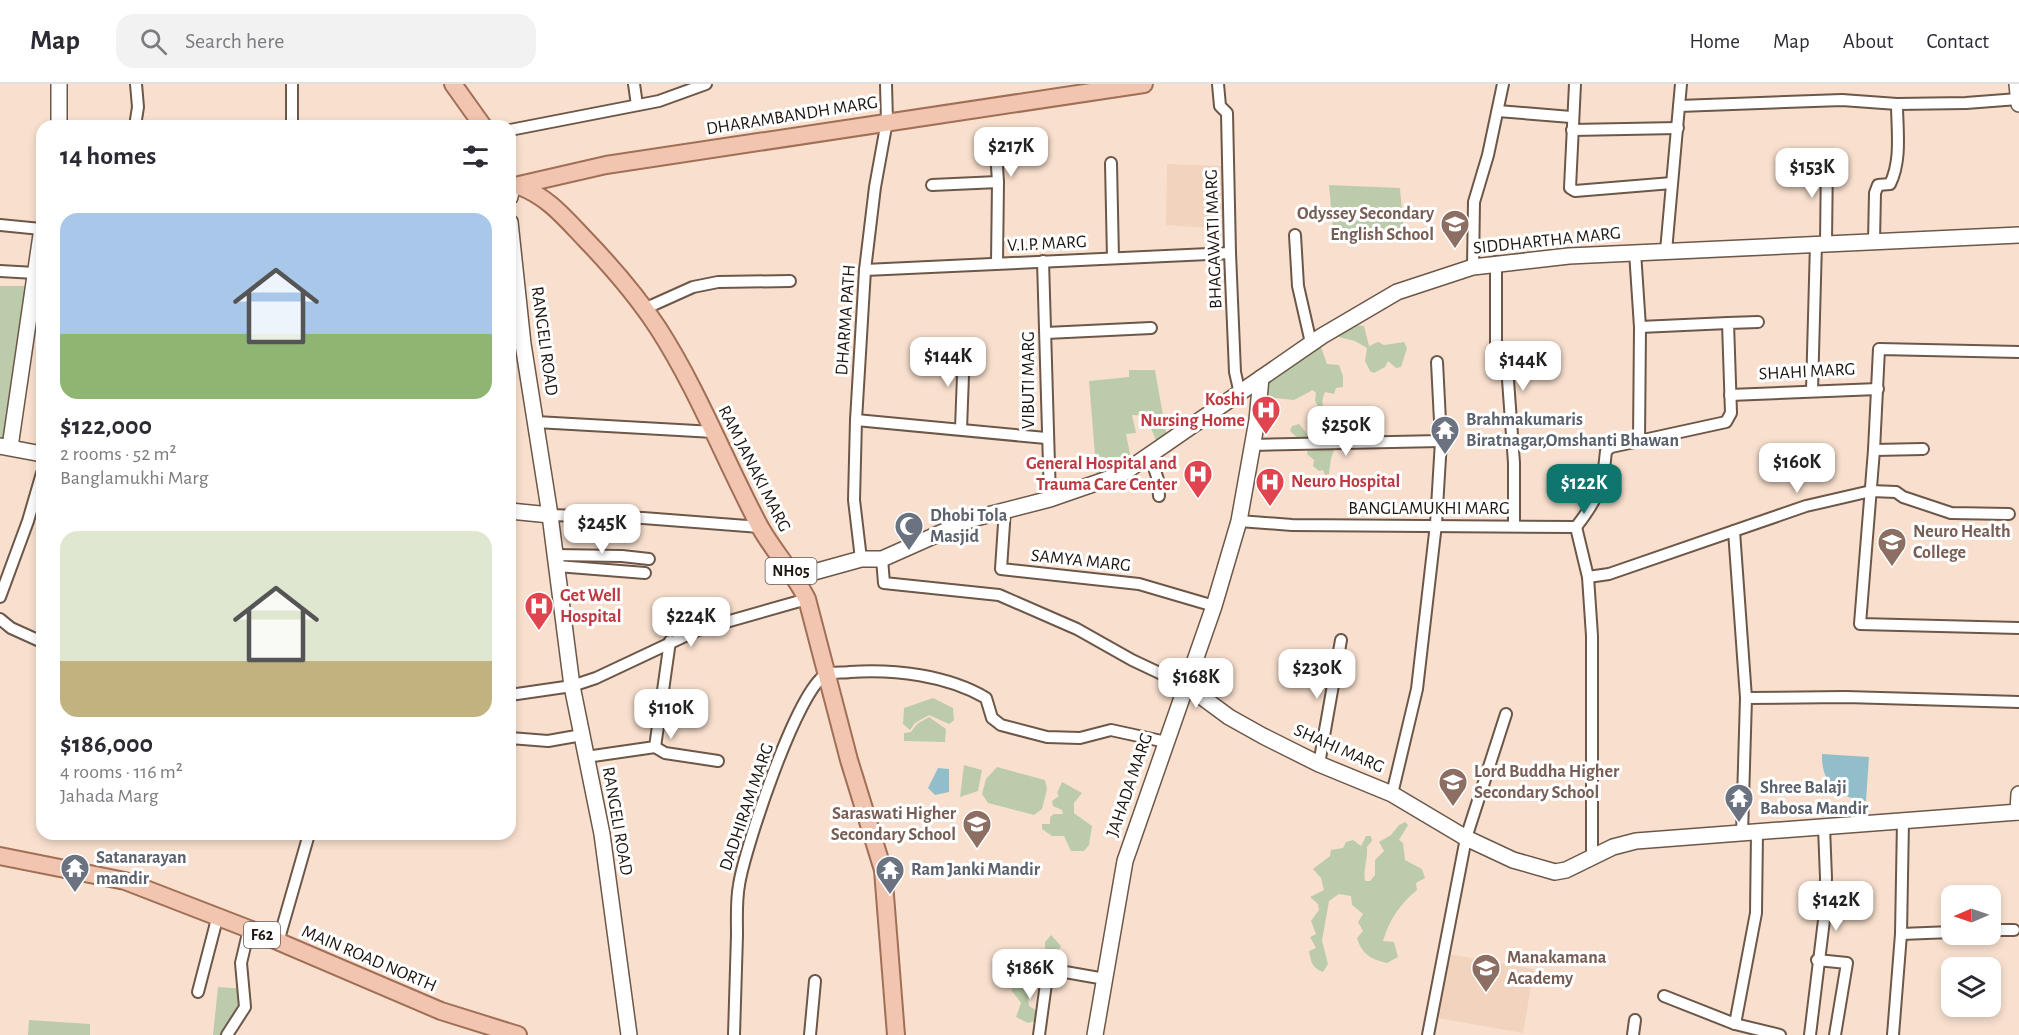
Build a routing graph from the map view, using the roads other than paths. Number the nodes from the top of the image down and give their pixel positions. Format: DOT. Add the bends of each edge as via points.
graph roads {
  1 [pos="59,84"];
  2 [pos="136,84"];
  3 [pos="292,84"];
  4 [pos="453,84"];
  5 [pos="634,84"];
  6 [pos="706,84"];
  7 [pos="886,84"];
  8 [pos="1144,84"];
  9 [pos="1218,84"];
  10 [pos="1503,84"];
  11 [pos="1575,84"];
  12 [pos="1681,84"];
  13 [pos="2018,92"];
  14 [pos="1897,104"];
  15 [pos="638,105"];
  16 [pos="1680,106"];
  17 [pos="1498,111"];
  18 [pos="1571,117"];
  19 [pos="59,120"];
  20 [pos="136,120"];
  21 [pos="292,120"];
  22 [pos="479,120"];
  23 [pos="887,121"];
  24 [pos="1678,128"];
  25 [pos="516,129"];
  26 [pos="1572,130"];
  27 [pos="1827,156"];
  28 [pos="1111,163"];
  29 [pos="997,166"];
  30 [pos="998,182"];
  31 [pos="1672,183"];
  32 [pos="932,184"];
  33 [pos="516,187"];
  34 [pos="516,189"];
  35 [pos="0,225"];
  36 [pos="36,228"];
  37 [pos="1294,235"];
  38 [pos="2019,236"];
  39 [pos="1874,242"];
  40 [pos="1821,243"];
  41 [pos="1666,251"];
  42 [pos="1635,252"];
  43 [pos="1230,253"];
  44 [pos="1113,258"];
  45 [pos="1043,261"];
  46 [pos="1496,262"];
  47 [pos="997,263"];
  48 [pos="36,267"];
  49 [pos="1473,267"];
  50 [pos="866,270"];
  51 [pos="0,271"];
  52 [pos="35,273"];
  53 [pos="516,278"];
  54 [pos="790,281"];
  55 [pos="644,309"];
  56 [pos="1758,322"];
  57 [pos="1728,323"];
  58 [pos="1151,327"];
  59 [pos="1640,327"];
  60 [pos="1046,333"];
  61 [pos="1311,343"];
  62 [pos="964,348"];
  63 [pos="2019,352"];
  64 [pos="1437,362"];
  65 [pos="1262,378"];
  66 [pos="1878,388"];
  67 [pos="1812,391"];
  68 [pos="1240,394"];
  69 [pos="1730,396"];
  70 [pos="856,420"];
  71 [pos="536,422"];
  72 [pos="961,429"];
  73 [pos="714,432"];
  74 [pos="1046,438"];
  75 [pos="1441,441"];
  76 [pos="1639,441"];
  77 [pos="1251,445"];
  78 [pos="5,447"];
  79 [pos="1923,449"];
  80 [pos="1874,450"];
  81 [pos="36,453"];
  82 [pos="1150,455"];
  83 [pos="1871,490"];
  84 [pos="36,494"];
  85 [pos="1159,496"];
  86 [pos="1050,499"];
  87 [pos="1005,509"];
  88 [pos="516,512"];
  89 [pos="2009,514"];
  90 [pos="550,515"];
  91 [pos="1239,522"];
  92 [pos="1436,524"];
  93 [pos="1514,526"];
  94 [pos="760,527"];
  95 [pos="1576,527"];
  96 [pos="1734,531"];
  97 [pos="626,556"];
  98 [pos="861,559"];
  99 [pos="882,559"];
  100 [pos="556,560"];
  101 [pos="650,560"];
  102 [pos="625,571"];
  103 [pos="645,573"];
  104 [pos="796,577"];
  105 [pos="1588,577"];
  106 [pos="0,597"];
  107 [pos="807,599"];
  108 [pos="1214,606"];
  109 [pos="0,619"];
  110 [pos="2019,628"];
  111 [pos="36,639"];
  112 [pos="1341,640"];
  113 [pos="670,641"];
  114 [pos="827,674"];
  115 [pos="572,686"];
  116 [pos="1187,686"];
  117 [pos="516,694"];
  118 [pos="1746,698"];
  119 [pos="2019,702"];
  120 [pos="1506,714"];
  121 [pos="582,735"];
  122 [pos="516,738"];
  123 [pos="1166,742"];
  124 [pos="655,747"];
  125 [pos="586,757"];
  126 [pos="718,761"];
  127 [pos="1319,764"];
  128 [pos="1392,794"];
  129 [pos="2019,794"];
  130 [pos="2019,812"];
  131 [pos="1903,821"];
  132 [pos="1824,827"];
  133 [pos="1750,833"];
  134 [pos="1466,838"];
  135 [pos="307,840"];
  136 [pos="1592,855"];
  137 [pos="0,856"];
  138 [pos="218,919"];
  139 [pos="249,929"];
  140 [pos="2001,930"];
  141 [pos="2014,930"];
  142 [pos="1941,932"];
  143 [pos="1901,934"];
  144 [pos="278,942"];
  145 [pos="1818,960"];
  146 [pos="1105,979"];
  147 [pos="815,981"];
  148 [pos="198,992"];
  149 [pos="1664,996"];
  150 [pos="1635,1020"];
  151 [pos="1736,1024"];
  152 [pos="227,1035"];
  153 [pos="518,1035"];
  154 [pos="629,1035"];
  155 [pos="734,1035"];
  156 [pos="810,1035"];
  157 [pos="896,1035"];
  158 [pos="1039,1035"];
  159 [pos="1095,1035"];
  160 [pos="1428,1035"];
  161 [pos="1633,1035"];
  162 [pos="1780,1035"];
  163 [pos="1810,1035"];
  164 [pos="1835,1035"];
  165 [pos="1893,1035"];
  1 -- 19 [label="street"];
  2 -- 20 [label="street"];
  3 -- 21 [label="street"];
  4 -- 22 [label="main road"];
  5 -- 15 [label="street"];
  6 -- 15 [label="street"];
  7 -- 23 [label="street, DHARMA PATH"];
  8 -- 23 [label="main road, DHARAMBANDH MARG"];
  9 -- 43 [label="street, BHAGAWATI MARG" via="1220,106 1227,113"];
  10 -- 17 [label="street"];
  11 -- 18 [label="street"];
  12 -- 16 [label="street"];
  13 -- 14 [label="street"];
  14 -- 16 [label="street" via="1842,100"];
  14 -- 39 [label="street" via="1895,175 1890,184 1878,185 1875,193"];
  15 -- 25 [label="street"];
  16 -- 24 [label="street"];
  17 -- 18 [label="street"];
  17 -- 49 [label="street" via="1474,202"];
  18 -- 26 [label="street"];
  23 -- 33 [label="main road, DHARAMBANDH MARG" via="606,165"];
  23 -- 50 [label="street, DHARMA PATH"];
  24 -- 26 [label="street"];
  24 -- 31 [label="street"];
  26 -- 31 [label="street" via="1569,183 1575,191"];
  27 -- 40 [label="street"];
  28 -- 44 [label="street"];
  29 -- 30 [label="street"];
  30 -- 32 [label="street"];
  30 -- 47 [label="street"];
  31 -- 41 [label="street"];
  34 -- 55 [label="main road, RAM JANAKI MARG / NH05" via="547,199"];
  35 -- 36 [label="street"];
  37 -- 61 [label="street" via="1298,286"];
  38 -- 39 [label="street, SIDDHARTHA MARG"];
  39 -- 40 [label="street, SIDDHARTHA MARG"];
  40 -- 41 [label="street, SIDDHARTHA MARG"];
  40 -- 67 [label="street"];
  41 -- 42 [label="street, SIDDHARTHA MARG"];
  42 -- 46 [label="street, SIDDHARTHA MARG"];
  42 -- 59 [label="street"];
  43 -- 44 [label="street, V.I.P. MARG"];
  43 -- 68 [label="street, BHAGAWATI MARG" via="1235,372"];
  44 -- 45 [label="street, V.I.P. MARG"];
  45 -- 47 [label="street, V.I.P. MARG"];
  45 -- 60 [label="street, VIBUTI MARG"];
  46 -- 49 [label="street, SIDDHARTHA MARG"];
  46 -- 93 [label="street" via="1496,355 1497,362 1507,366"];
  47 -- 50 [label="street, V.I.P. MARG"];
  48 -- 52 [label="street"];
  49 -- 61 [label="street, SIDDHARTHA MARG" via="1397,292"];
  50 -- 70 [label="street, DHARMA PATH"];
  51 -- 52 [label="street"];
  52 -- 78 [label="street"];
  53 -- 71 [label="street, RANGELI ROAD"];
  54 -- 55 [label="street" via="718,282 693,287"];
  55 -- 73 [label="main road, RAM JANAKI MARG / NH05" via="674,354"];
  56 -- 57 [label="street"];
  57 -- 59 [label="street"];
  57 -- 69 [label="street"];
  58 -- 60 [label="street"];
  59 -- 76 [label="street"];
  60 -- 74 [label="street, VIBUTI MARG"];
  61 -- 65 [label="street, SIDDHARTHA MARG"];
  62 -- 72 [label="street"];
  63 -- 66 [label="street" via="1879,349"];
  64 -- 75 [label="street"];
  65 -- 68 [label="street, SIDDHARTHA MARG"];
  65 -- 77 [label="street, JAHADA MARG"];
  66 -- 67 [label="street, SHAHI MARG"];
  66 -- 80 [label="street, SHAHI MARG"];
  67 -- 69 [label="street, SHAHI MARG"];
  68 -- 82 [label="street, SIDDHARTHA MARG"];
  69 -- 76 [label="street" via="1730,418 1721,425"];
  70 -- 72 [label="street"];
  70 -- 98 [label="street, DHARMA PATH" via="854,500"];
  71 -- 73 [label="street"];
  71 -- 90 [label="street, RANGELI ROAD"];
  72 -- 74 [label="street"];
  73 -- 94 [label="main road, RAM JANAKI MARG / NH05"];
  74 -- 86 [label="street, VIBUTI MARG"];
  75 -- 77 [label="street"];
  75 -- 92 [label="street"];
  76 -- 95 [label="street" via="1606,451 1603,484"];
  77 -- 91 [label="street, JAHADA MARG"];
  78 -- 81 [label="street"];
  79 -- 80 [label="street"];
  80 -- 83 [label="street, SHAHI MARG"];
  82 -- 85 [label="street"];
  82 -- 86 [label="street, SIDDHARTHA MARG" via="1122,474"];
  83 -- 89 [label="street" via="1896,492 1951,513"];
  83 -- 96 [label="street" via="1806,506"];
  83 -- 110 [label="street, SHAHI MARG" via="1860,624"];
  84 -- 106 [label="street"];
  86 -- 87 [label="street, SIDDHARTHA MARG"];
  87 -- 99 [label="street, SIDDHARTHA MARG" via="972,519"];
  87 -- 108 [label="street, SAMYA MARG" via="1001,568 1139,584"];
  88 -- 90 [label="street"];
  90 -- 94 [label="street"];
  90 -- 100 [label="street, RANGELI ROAD"];
  91 -- 92 [label="street, BANGLAMUKHI MARG"];
  91 -- 108 [label="street, JAHADA MARG"];
  92 -- 93 [label="street, BANGLAMUKHI MARG"];
  92 -- 128 [label="street" via="1417,689"];
  93 -- 95 [label="street, BANGLAMUKHI MARG"];
  94 -- 104 [label="main road, RAM JANAKI MARG / NH05"];
  95 -- 105 [label="street"];
  96 -- 105 [label="street" via="1609,574"];
  96 -- 118 [label="street"];
  97 -- 100 [label="street"];
  97 -- 101 [label="street"];
  97 -- 102 [label="street"];
  98 -- 99 [label="street, SIDDHARTHA MARG"];
  98 -- 104 [label="street, SIDDHARTHA MARG"];
  99 -- 116 [label="street, SHAHI MARG" via="884,583 999,595"];
  100 -- 102 [label="street"];
  100 -- 115 [label="street, RANGELI ROAD"];
  102 -- 103 [label="street"];
  104 -- 107 [label="main road, RAM JANAKI MARG / NH05"];
  105 -- 136 [label="street" via="1592,636"];
  107 -- 113 [label="street"];
  107 -- 114 [label="main road, RAM JANAKI MARG / NH05"];
  108 -- 116 [label="street, JAHADA MARG"];
  109 -- 111 [label="street"];
  112 -- 127 [label="street"];
  113 -- 115 [label="street"];
  113 -- 124 [label="street"];
  114 -- 123 [label="street" via="878,670 937,680 986,698 992,718 1001,724 1047,737 1080,738 1111,730"];
  114 -- 155 [label="street, DADHIRAM MARG" via="811,689 796,718 746,854 738,886"];
  114 -- 157 [label="main road, RAM JANAKI MARG / NH05" via="883,870"];
  115 -- 117 [label="street"];
  115 -- 121 [label="street, RANGELI ROAD"];
  116 -- 123 [label="street, JAHADA MARG"];
  116 -- 127 [label="street, SHAHI MARG" via="1230,717"];
  118 -- 119 [label="street"];
  118 -- 133 [label="street"];
  120 -- 134 [label="street"];
  121 -- 122 [label="street" via="548,741"];
  121 -- 125 [label="street, RANGELI ROAD"];
  123 -- 146 [label="street, JAHADA MARG" via="1125,861"];
  124 -- 125 [label="street"];
  124 -- 126 [label="street" via="665,753"];
  125 -- 154 [label="street, RANGELI ROAD" via="602,834"];
  127 -- 128 [label="street, SHAHI MARG"];
  128 -- 134 [label="street, SHAHI MARG"];
  129 -- 130 [label="street"];
  130 -- 131 [label="street, SHAHI MARG"];
  131 -- 132 [label="street, SHAHI MARG"];
  131 -- 143 [label="street"];
  132 -- 133 [label="street, SHAHI MARG"];
  132 -- 145 [label="street" via="1826,878"];
  133 -- 136 [label="street, SHAHI MARG" via="1636,841"];
  133 -- 151 [label="street" via="1754,930"];
  134 -- 136 [label="street, SHAHI MARG" via="1544,870 1566,870"];
  134 -- 160 [label="street"];
  135 -- 144 [label="street"];
  137 -- 138 [label="main road, MAIN ROAD NORTH / F62" via="125,881"];
  138 -- 139 [label="main road, MAIN ROAD NORTH / F62"];
  138 -- 148 [label="street"];
  139 -- 144 [label="main road, MAIN ROAD NORTH / F62"];
  139 -- 152 [label="street" via="241,963 245,1008"];
  140 -- 141 [label="street"];
  142 -- 143 [label="street"];
  143 -- 165 [label="street"];
  144 -- 153 [label="main road, MAIN ROAD NORTH / F62" via="441,1011"];
  145 -- 163 [label="street"];
  145 -- 164 [label="street" via="1847,963"];
  146 -- 158 [label="street" via="1048,969"];
  146 -- 159 [label="street, JAHADA MARG"];
  147 -- 156 [label="street"];
  149 -- 151 [label="street"];
  150 -- 161 [label="street"];
  151 -- 162 [label="street"];
}
